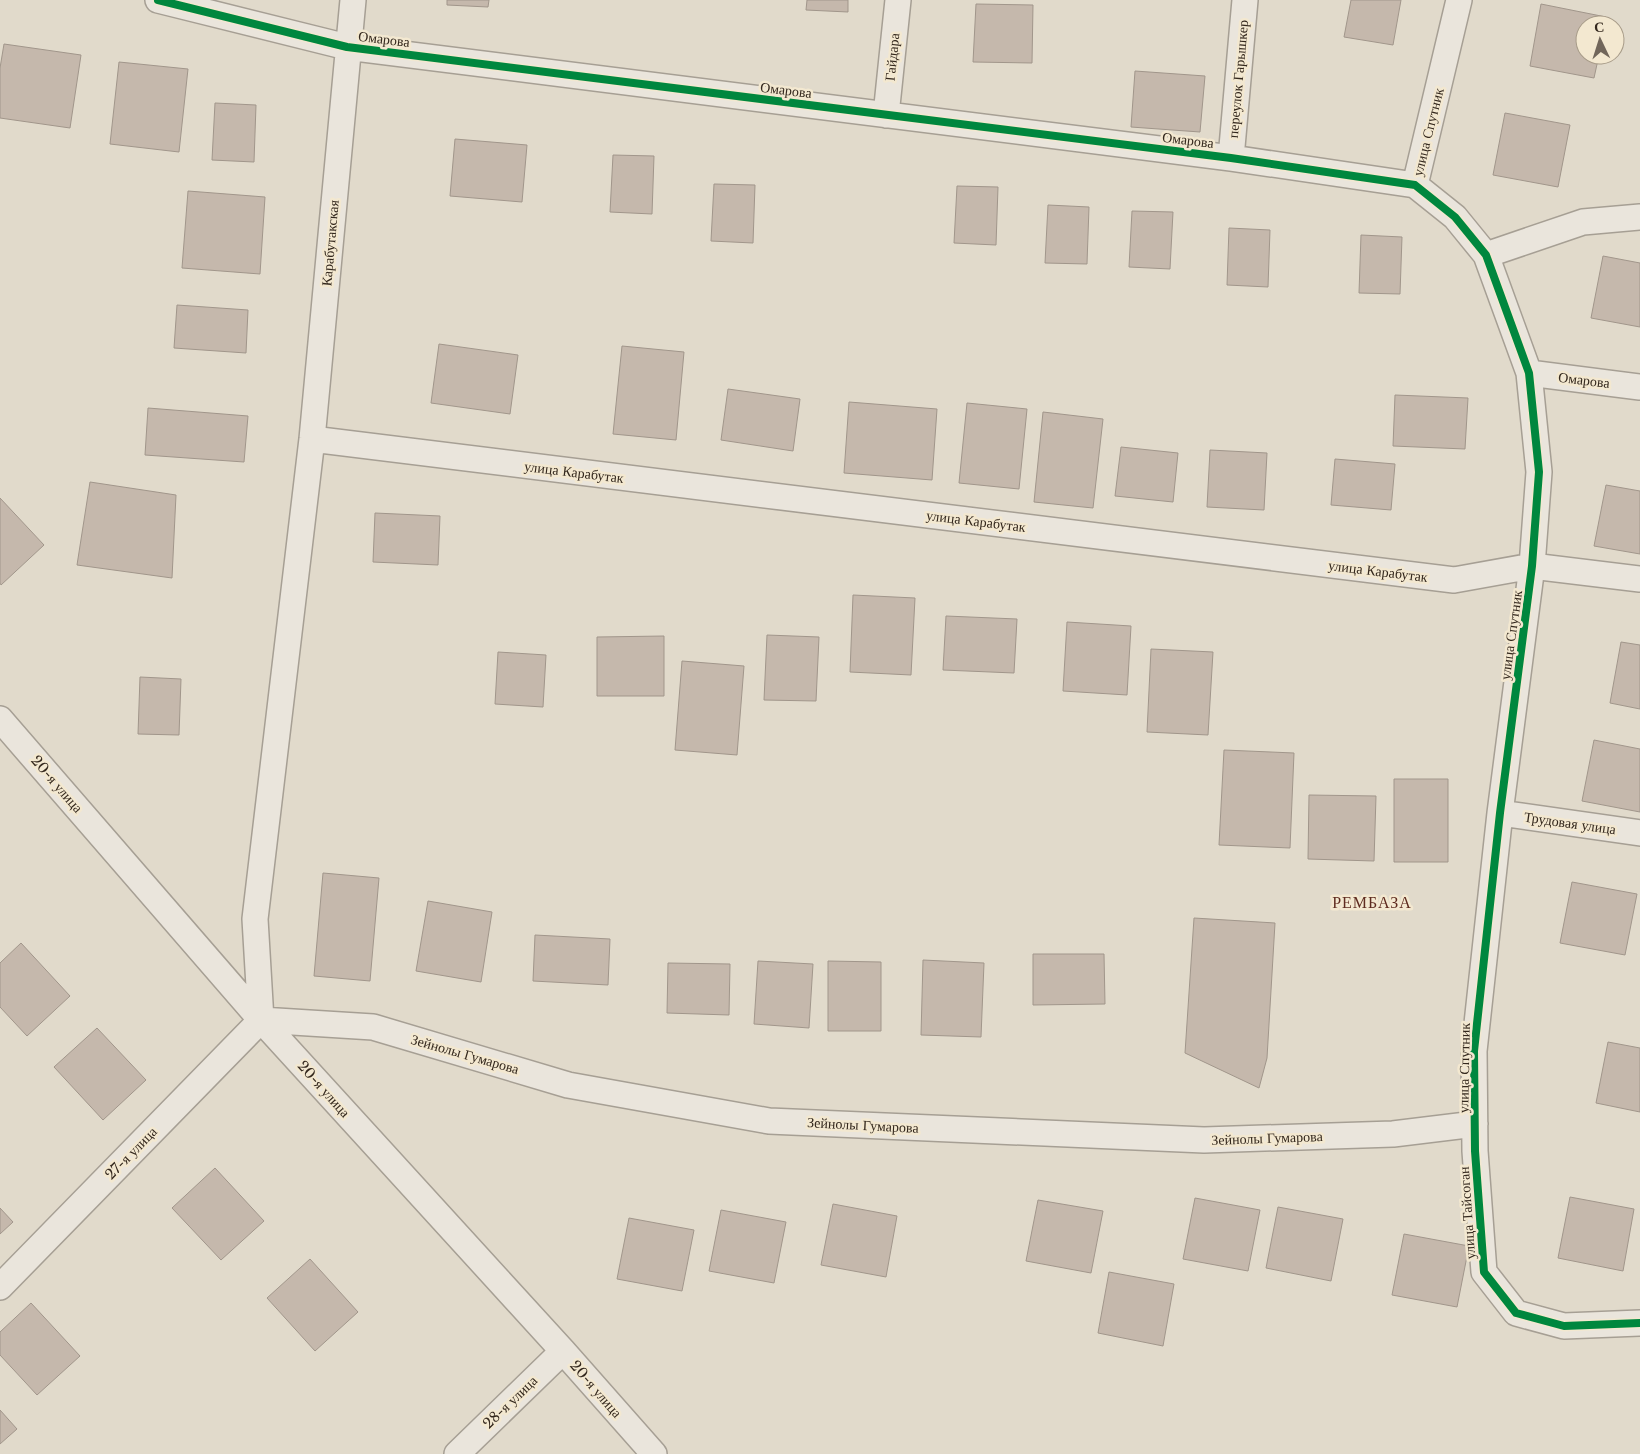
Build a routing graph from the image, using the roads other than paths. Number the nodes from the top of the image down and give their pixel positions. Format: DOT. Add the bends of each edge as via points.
graph roads {
  1 [pos="158,0"];
  2 [pos="353,0"];
  3 [pos="898,0"];
  4 [pos="1245,0"];
  5 [pos="1460,0"];
  6 [pos="347,47"];
  7 [pos="886,115"];
  8 [pos="1231,158"];
  9 [pos="1415,185"];
  10 [pos="1640,217"];
  11 [pos="1486,255"];
  12 [pos="1529,373"];
  13 [pos="1640,388"];
  14 [pos="312,439"];
  15 [pos="1532,566"];
  16 [pos="1640,579"];
  17 [pos="0,719"];
  18 [pos="1500,813"];
  19 [pos="1640,833"];
  20 [pos="261,1020"];
  21 [pos="1475,1124"];
  22 [pos="0,1287"];
  23 [pos="1640,1323"];
  24 [pos="563,1351"];
  25 [pos="457,1454"];
  26 [pos="654,1454"];
  1 -- 6 [label="street, Омарова"];
  2 -- 6 [label="street, Карабутакская"];
  3 -- 7 [label="street, Гайдара"];
  4 -- 8 [label="street, переулок Гарышкер"];
  5 -- 9 [label="street, улица Спутник"];
  6 -- 7 [label="street, Омарова"];
  6 -- 14 [label="street, Карабутакская"];
  7 -- 8 [label="street, Омарова"];
  8 -- 9 [label="street, Омарова"];
  9 -- 11 [label="street, улица Спутник" via="1455,217"];
  10 -- 11 [label="street" via="1583,222"];
  11 -- 12 [label="street, улица Спутник"];
  12 -- 13 [label="street, Омарова"];
  12 -- 15 [label="street, улица Спутник" via="1539,472"];
  14 -- 15 [label="street, улица Карабутак" via="1454,580"];
  14 -- 20 [label="street, Карабутакская" via="255,919"];
  15 -- 16 [label="street, улица Карабутак"];
  15 -- 18 [label="street, улица Спутник"];
  17 -- 20 [label="street, 20-я улица"];
  18 -- 19 [label="street, Трудовая улица"];
  18 -- 21 [label="street, улица Спутник" via="1474,1051"];
  20 -- 21 [label="street, Зейнолы Гумарова" via="373,1027 568,1085 769,1120 1204,1140 1393,1134"];
  20 -- 22 [label="street, 27-я улица"];
  20 -- 24 [label="street, 20-я улица"];
  21 -- 23 [label="street, улица Тайсоган" via="1484,1272 1516,1313 1564,1326"];
  24 -- 25 [label="street, 28-я улица"];
  24 -- 26 [label="street, 20-я улица"];
}
